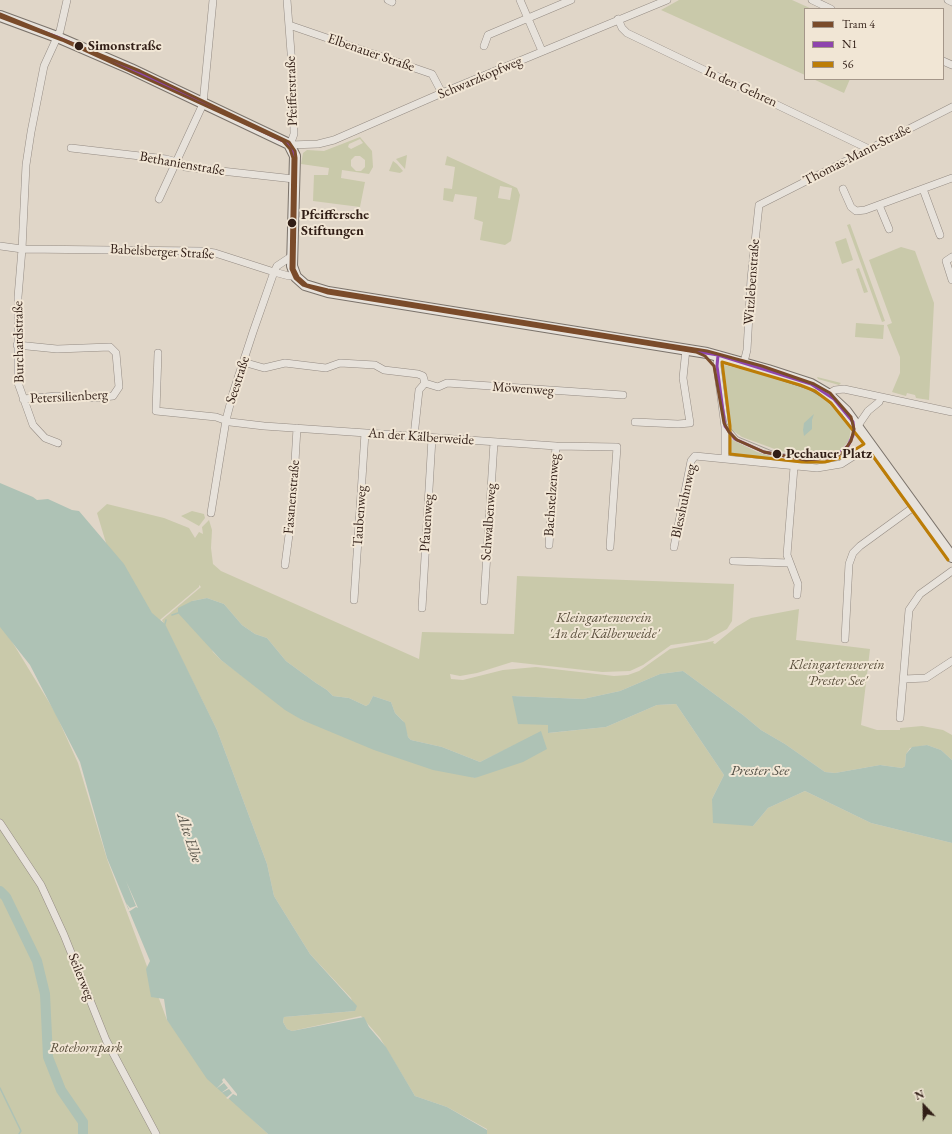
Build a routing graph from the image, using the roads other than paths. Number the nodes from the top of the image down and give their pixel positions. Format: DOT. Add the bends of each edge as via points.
graph roads {
  1 [pos="67,0"];
  2 [pos="213,0"];
  3 [pos="287,0"];
  4 [pos="520,0"];
  5 [pos="571,0"];
  6 [pos="667,0"];
  7 [pos="812,0"];
  8 [pos="948,0"];
  9 [pos="952,2"];
  10 [pos="653,3"];
  11 [pos="829,8"];
  12 [pos="0,16"];
  13 [pos="528,18"];
  14 [pos="618,19"];
  15 [pos="289,25"];
  16 [pos="57,37"];
  17 [pos="484,46"];
  18 [pos="542,51"];
  19 [pos="442,93"];
  20 [pos="203,103"];
  21 [pos="952,107"];
  22 [pos="290,145"];
  23 [pos="71,148"];
  24 [pos="870,149"];
  25 [pos="177,162"];
  26 [pos="952,178"];
  27 [pos="294,179"];
  28 [pos="843,189"];
  29 [pos="923,189"];
  30 [pos="159,199"];
  31 [pos="762,203"];
  32 [pos="879,205"];
  33 [pos="889,229"];
  34 [pos="940,235"];
  35 [pos="0,246"];
  36 [pos="22,248"];
  37 [pos="292,256"];
  38 [pos="952,256"];
  39 [pos="274,272"];
  40 [pos="295,276"];
  41 [pos="952,280"];
  42 [pos="17,345"];
  43 [pos="686,349"];
  44 [pos="158,353"];
  45 [pos="718,355"];
  46 [pos="244,362"];
  47 [pos="744,362"];
  48 [pos="425,383"];
  49 [pos="828,394"];
  50 [pos="623,396"];
  51 [pos="881,397"];
  52 [pos="23,399"];
  53 [pos="952,412"];
  54 [pos="226,420"];
  55 [pos="636,422"];
  56 [pos="855,424"];
  57 [pos="297,428"];
  58 [pos="365,433"];
  59 [pos="414,436"];
  60 [pos="432,438"];
  61 [pos="494,442"];
  62 [pos="58,443"];
  63 [pos="871,445"];
  64 [pos="556,446"];
  65 [pos="725,459"];
  66 [pos="794,466"];
  67 [pos="915,506"];
  68 [pos="212,513"];
  69 [pos="549,545"];
  70 [pos="610,547"];
  71 [pos="674,548"];
  72 [pos="952,557"];
  73 [pos="733,561"];
  74 [pos="789,563"];
  75 [pos="285,565"];
  76 [pos="952,571"];
  77 [pos="797,595"];
  78 [pos="354,600"];
  79 [pos="484,601"];
  80 [pos="422,608"];
  81 [pos="844,639"];
  82 [pos="952,661"];
  83 [pos="904,679"];
  84 [pos="900,718"];
  85 [pos="0,823"];
  86 [pos="156,1134"];
  1 -- 16 [label="street"];
  2 -- 20 [label="street"];
  3 -- 15 [label="street, Pfeifferstraße"];
  4 -- 13 [label="street"];
  5 -- 13 [label="street"];
  6 -- 10 [label="street, Schwarzkopfweg"];
  7 -- 11 [label="street"];
  8 -- 9 [label="street"];
  10 -- 14 [label="street, Schwarzkopfweg"];
  12 -- 16 [label="main road"];
  13 -- 17 [label="street" via="488,35"];
  13 -- 18 [label="street"];
  14 -- 18 [label="street, Schwarzkopfweg"];
  14 -- 24 [label="street, In den Gehren" via="627,33"];
  15 -- 19 [label="street, Elbenauer Straße" via="432,74"];
  15 -- 22 [label="street, Pfeifferstraße" via="294,134"];
  16 -- 20 [label="main road"];
  16 -- 36 [label="street" via="44,66 31,132 26,165"];
  18 -- 19 [label="street, Schwarzkopfweg"];
  19 -- 22 [label="street, Schwarzkopfweg" via="334,140 318,144"];
  20 -- 22 [label="main road"];
  20 -- 25 [label="street"];
  21 -- 24 [label="street, Thomas-Mann-Straße"];
  22 -- 27 [label="main road, Pfeifferstraße" via="295,154"];
  23 -- 25 [label="street, Bethanienstraße"];
  24 -- 31 [label="street, Thomas-Mann-Straße"];
  25 -- 27 [label="street, Bethanienstraße" via="185,167"];
  25 -- 30 [label="street"];
  26 -- 29 [label="street"];
  27 -- 37 [label="main road, Pfeifferstraße"];
  28 -- 32 [label="street" via="851,207 856,211"];
  29 -- 32 [label="street"];
  29 -- 34 [label="street"];
  31 -- 47 [label="street, Witzlebenstraße" via="758,208"];
  32 -- 33 [label="street"];
  35 -- 36 [label="street, Babelsberger Straße"];
  36 -- 39 [label="street, Babelsberger Straße" via="202,251"];
  36 -- 42 [label="street, Burchardstraße"];
  37 -- 39 [label="street" via="277,266"];
  37 -- 40 [label="main road, Pfeifferstraße"];
  38 -- 41 [label="street" via="946,262"];
  39 -- 40 [label="street"];
  39 -- 46 [label="street, Seestraße"];
  40 -- 43 [label="main road" via="305,285 328,292"];
  42 -- 52 [label="street, Burchardstraße" via="17,379"];
  42 -- 52 [label="street, Petersilienberg" via="57,349 110,347 116,353 119,387 113,396"];
  43 -- 45 [label="main road"];
  43 -- 55 [label="street" via="683,378 690,423"];
  44 -- 54 [label="street, An der Kälberweide" via="156,411"];
  45 -- 47 [label="main road"];
  45 -- 65 [label="street" via="717,366 725,427"];
  46 -- 48 [label="street" via="264,368 285,363 326,368 340,363 375,365 384,370 418,374 423,376"];
  46 -- 54 [label="street, Seestraße"];
  47 -- 49 [label="main road" via="802,380"];
  48 -- 50 [label="street, Möwenweg" via="438,387 447,383"];
  48 -- 59 [label="street" via="419,390"];
  49 -- 51 [label="street" via="840,389"];
  49 -- 56 [label="main road"];
  51 -- 53 [label="street"];
  51 -- 56 [label="street" via="877,405"];
  52 -- 62 [label="street, Burchardstraße" via="30,421 36,430 48,440"];
  54 -- 57 [label="street, An der Kälberweide"];
  54 -- 68 [label="street, Seestraße"];
  56 -- 63 [label="main road"];
  57 -- 58 [label="street, An der Kälberweide"];
  57 -- 75 [label="street, Fasanenstraße" via="292,512"];
  58 -- 59 [label="street, An der Kälberweide"];
  58 -- 78 [label="street, Taubenweg"];
  59 -- 60 [label="street, An der Kälberweide"];
  60 -- 61 [label="street, An der Kälberweide"];
  60 -- 80 [label="street, Pfauenweg"];
  61 -- 64 [label="street, An der Kälberweide"];
  61 -- 79 [label="street, Schwalbenweg"];
  63 -- 66 [label="street" via="836,466"];
  63 -- 67 [label="main road"];
  64 -- 69 [label="street, Bachstelzenweg"];
  64 -- 70 [label="street, An der Kälberweide" via="617,448"];
  65 -- 66 [label="street"];
  65 -- 71 [label="street, Blesshuhnweg" via="695,456 691,460"];
  66 -- 74 [label="street" via="787,555"];
  67 -- 72 [label="main road"];
  67 -- 81 [label="street" via="853,553 849,564"];
  73 -- 74 [label="street"];
  74 -- 77 [label="street" via="798,584"];
  76 -- 83 [label="street" via="918,596 909,610"];
  82 -- 83 [label="street" via="926,678"];
  83 -- 84 [label="street"];
  85 -- 86 [label="street, Seilerweg" via="40,885 64,935 106,1040"];
}
